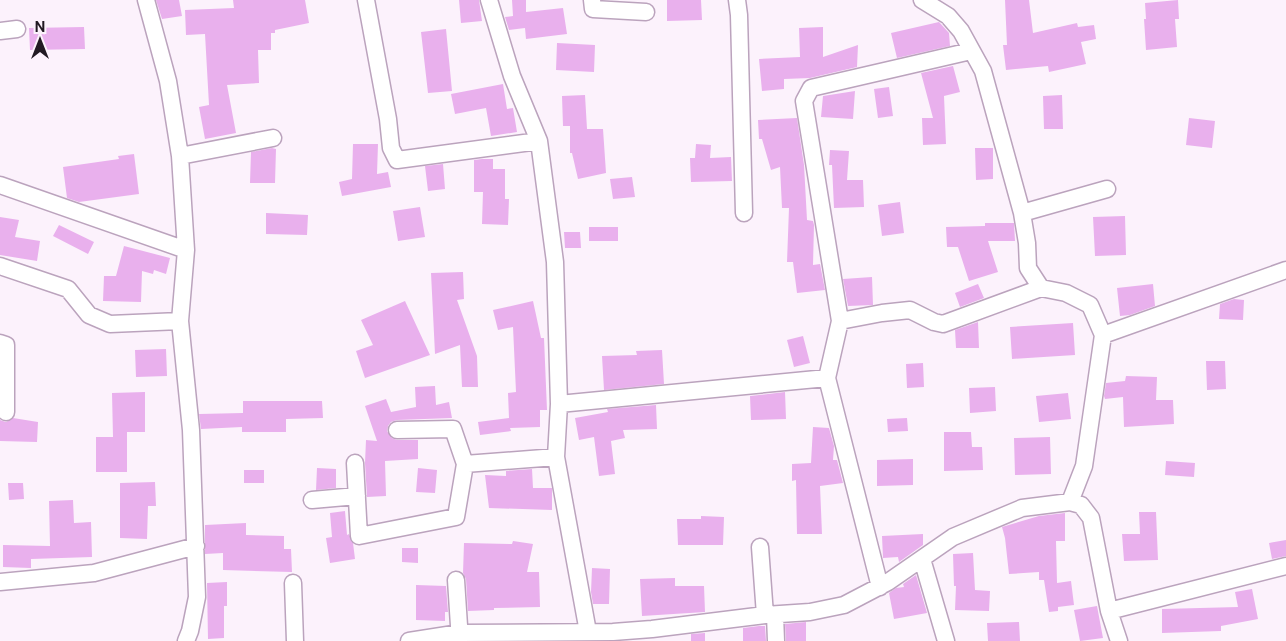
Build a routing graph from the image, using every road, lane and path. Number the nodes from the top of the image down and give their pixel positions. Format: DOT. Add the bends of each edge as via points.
graph roads {
  1 [pos="146,0"];
  2 [pos="366,0"];
  3 [pos="489,0"];
  4 [pos="592,0"];
  5 [pos="737,0"];
  6 [pos="922,0"];
  7 [pos="646,12"];
  8 [pos="17,29"];
  9 [pos="0,31"];
  10 [pos="972,51"];
  11 [pos="273,138"];
  12 [pos="538,141"];
  13 [pos="180,156"];
  14 [pos="0,185"];
  15 [pos="1107,190"];
  16 [pos="1022,213"];
  17 [pos="744,214"];
  18 [pos="186,250"];
  19 [pos="0,266"];
  20 [pos="1286,270"];
  21 [pos="1041,288"];
  22 [pos="180,321"];
  23 [pos="840,321"];
  24 [pos="1103,335"];
  25 [pos="0,343"];
  26 [pos="827,378"];
  27 [pos="559,404"];
  28 [pos="6,412"];
  29 [pos="397,430"];
  30 [pos="556,457"];
  31 [pos="356,463"];
  32 [pos="465,464"];
  33 [pos="357,496"];
  34 [pos="312,500"];
  35 [pos="1070,502"];
  36 [pos="196,546"];
  37 [pos="760,547"];
  38 [pos="922,559"];
  39 [pos="1286,566"];
  40 [pos="456,580"];
  41 [pos="0,582"];
  42 [pos="293,583"];
  43 [pos="880,587"];
  44 [pos="1109,611"];
  45 [pos="770,615"];
  46 [pos="588,632"];
  47 [pos="654,635"];
  48 [pos="460,637"];
  49 [pos="186,641"];
  50 [pos="295,641"];
  51 [pos="409,641"];
  52 [pos="776,641"];
  53 [pos="946,641"];
  54 [pos="1116,641"];
  1 -- 13 [label="street" via="168,81"];
  2 -- 12 [label="street" via="391,148 397,160"];
  3 -- 12 [label="street" via="512,76"];
  4 -- 7 [label="street" via="594,9"];
  5 -- 17 [label="street"];
  6 -- 10 [label="street" via="948,16"];
  8 -- 9 [label="street"];
  10 -- 16 [label="street" via="983,71"];
  10 -- 23 [label="street" via="811,88 804,101"];
  11 -- 13 [label="street"];
  12 -- 27 [label="street" via="555,262"];
  13 -- 18 [label="street"];
  14 -- 18 [label="street"];
  15 -- 16 [label="street"];
  16 -- 21 [label="street" via="1028,268"];
  18 -- 22 [label="street"];
  19 -- 22 [label="street" via="68,289 89,315 110,324"];
  20 -- 24 [label="street"];
  21 -- 23 [label="street" via="943,324 910,310"];
  21 -- 24 [label="street" via="1066,293 1090,305"];
  22 -- 36 [label="street" via="191,430"];
  23 -- 26 [label="street"];
  24 -- 35 [label="street" via="1084,466"];
  25 -- 28 [label="street" via="6,345"];
  26 -- 27 [label="street"];
  26 -- 43 [label="street"];
  27 -- 30 [label="street"];
  29 -- 32 [label="street" via="452,429"];
  30 -- 32 [label="street"];
  30 -- 46 [label="street"];
  31 -- 33 [label="street"];
  32 -- 33 [label="street" via="456,518 360,536"];
  33 -- 34 [label="street"];
  35 -- 38 [label="street" via="1022,508 953,537"];
  35 -- 44 [label="street" via="1080,505 1091,518"];
  36 -- 41 [label="street" via="94,573"];
  36 -- 49 [label="street" via="198,597"];
  37 -- 45 [label="street"];
  38 -- 43 [label="street"];
  38 -- 53 [label="street"];
  39 -- 44 [label="street"];
  40 -- 48 [label="street"];
  42 -- 50 [label="street"];
  43 -- 45 [label="street" via="844,605"];
  44 -- 54 [label="street"];
  45 -- 47 [label="street"];
  45 -- 52 [label="street"];
  46 -- 47 [label="street"];
  46 -- 48 [label="street"];
  48 -- 51 [label="street"];
}
